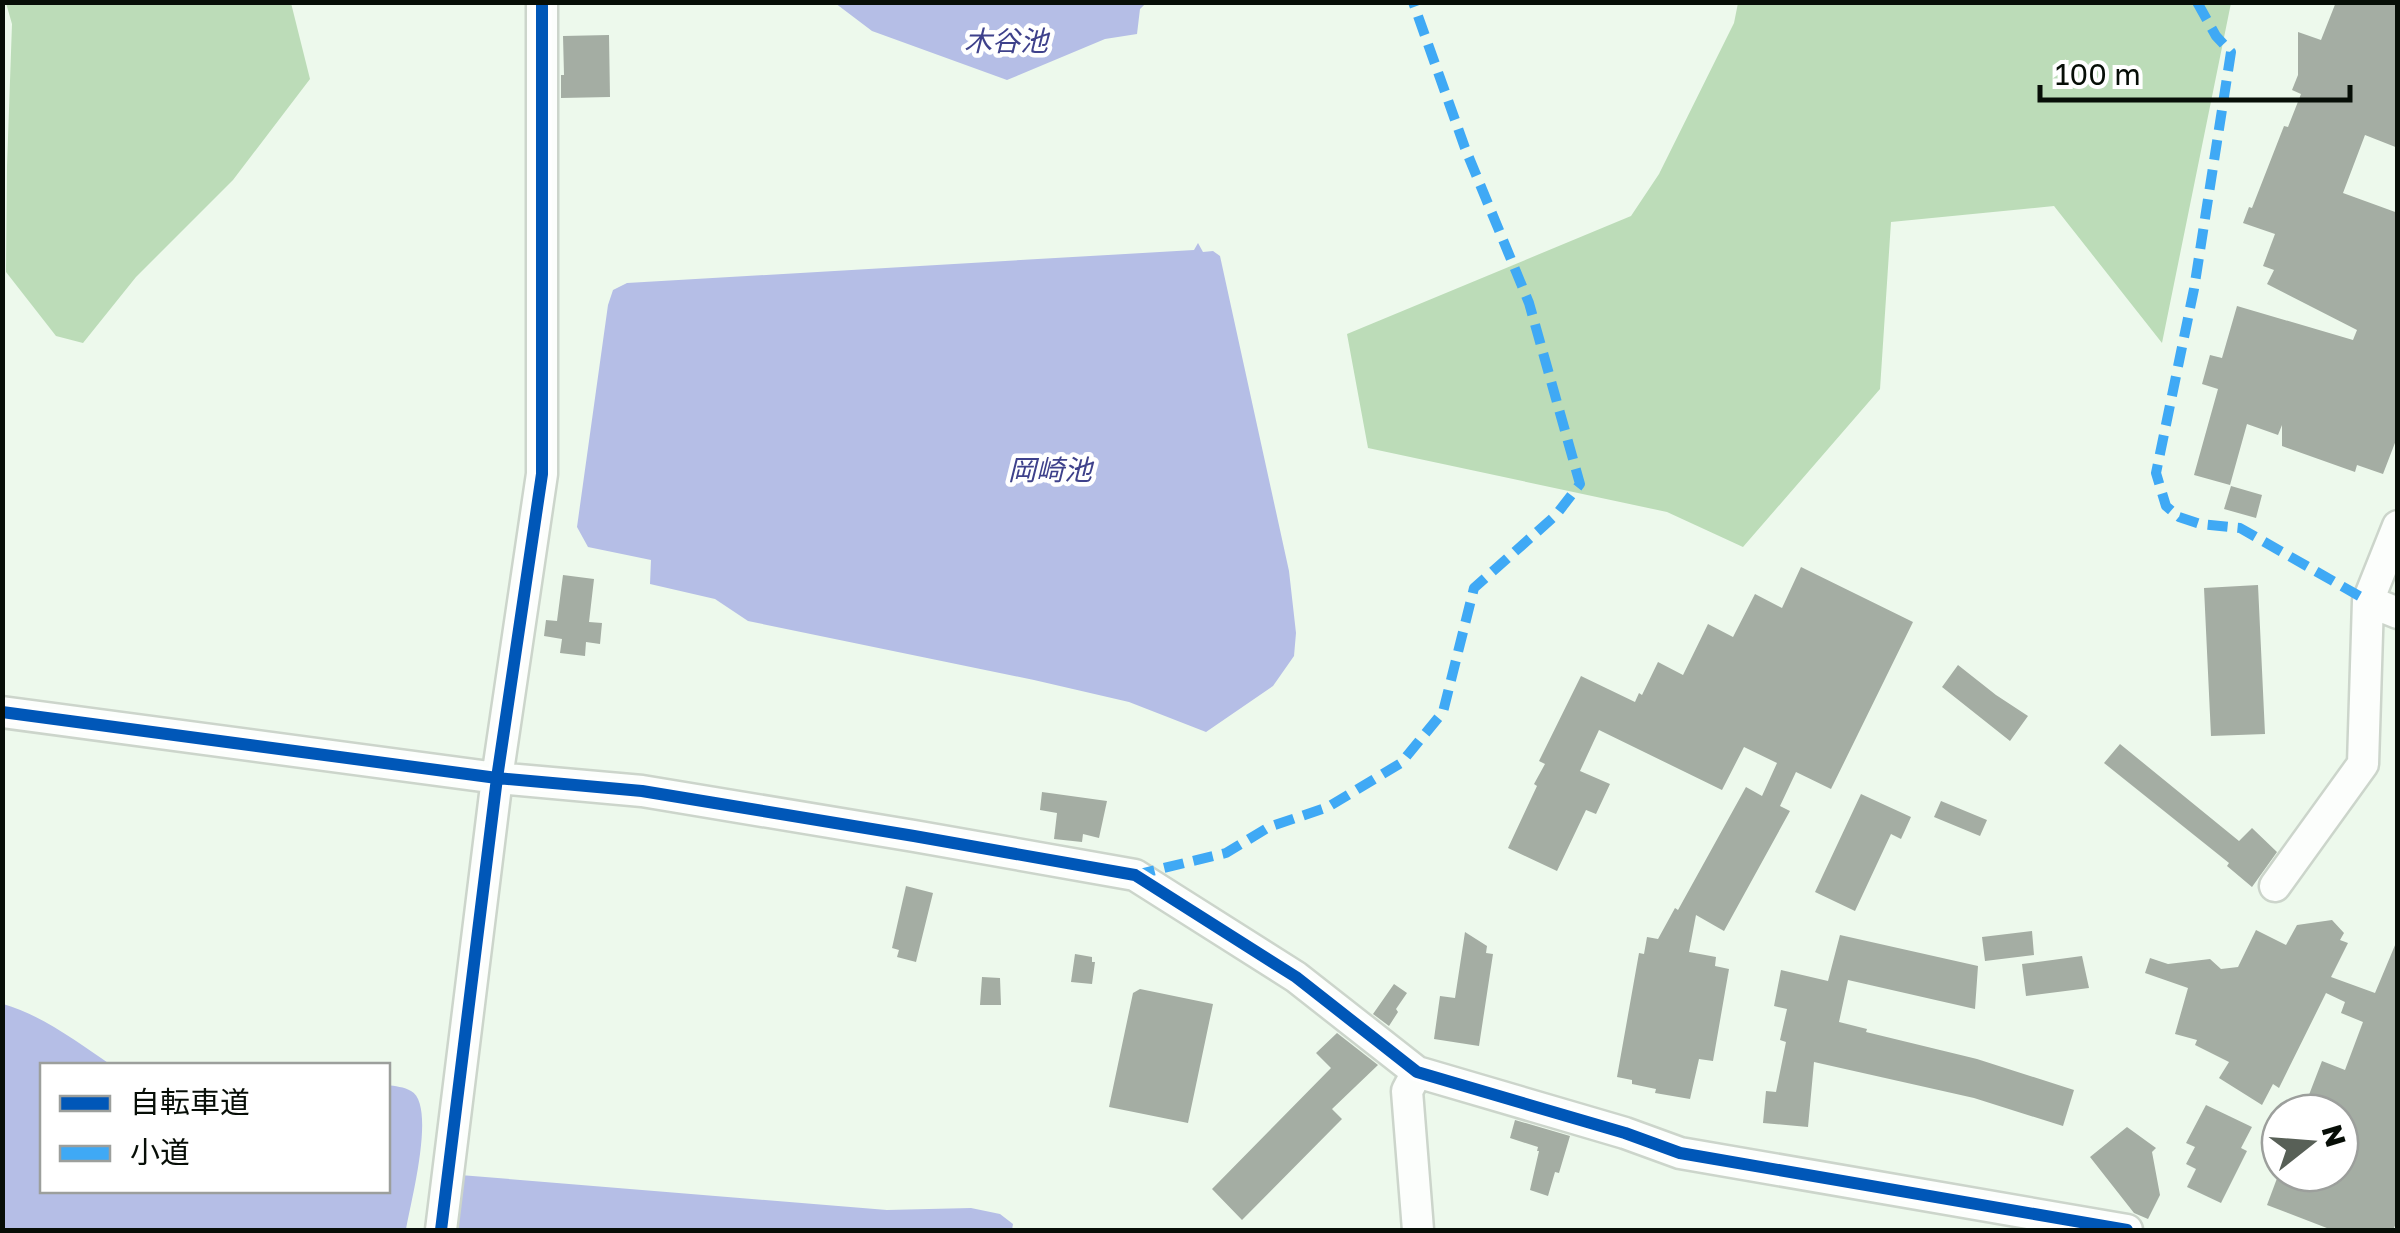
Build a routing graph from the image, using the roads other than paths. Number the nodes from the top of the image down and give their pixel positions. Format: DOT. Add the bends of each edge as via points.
graph roads {
  1 [pos="542,2"];
  2 [pos="2398,526"];
  3 [pos="2368,602"];
  4 [pos="2398,613"];
  5 [pos="2,712"];
  6 [pos="497,778"];
  7 [pos="2275,886"];
  8 [pos="1416,1072"];
  9 [pos="441,1230"];
  10 [pos="1418,1230"];
  11 [pos="2127,1230"];
  1 -- 6 [label="street" via="542,474"];
  2 -- 3 [label="street"];
  3 -- 4 [label="street"];
  3 -- 7 [label="street" via="2364,764"];
  5 -- 6 [label="street"];
  6 -- 8 [label="street" via="642,792 1135,875 1296,978"];
  6 -- 9 [label="street"];
  8 -- 10 [label="street" via="1407,1091"];
  8 -- 11 [label="street" via="1680,1152"];
}
